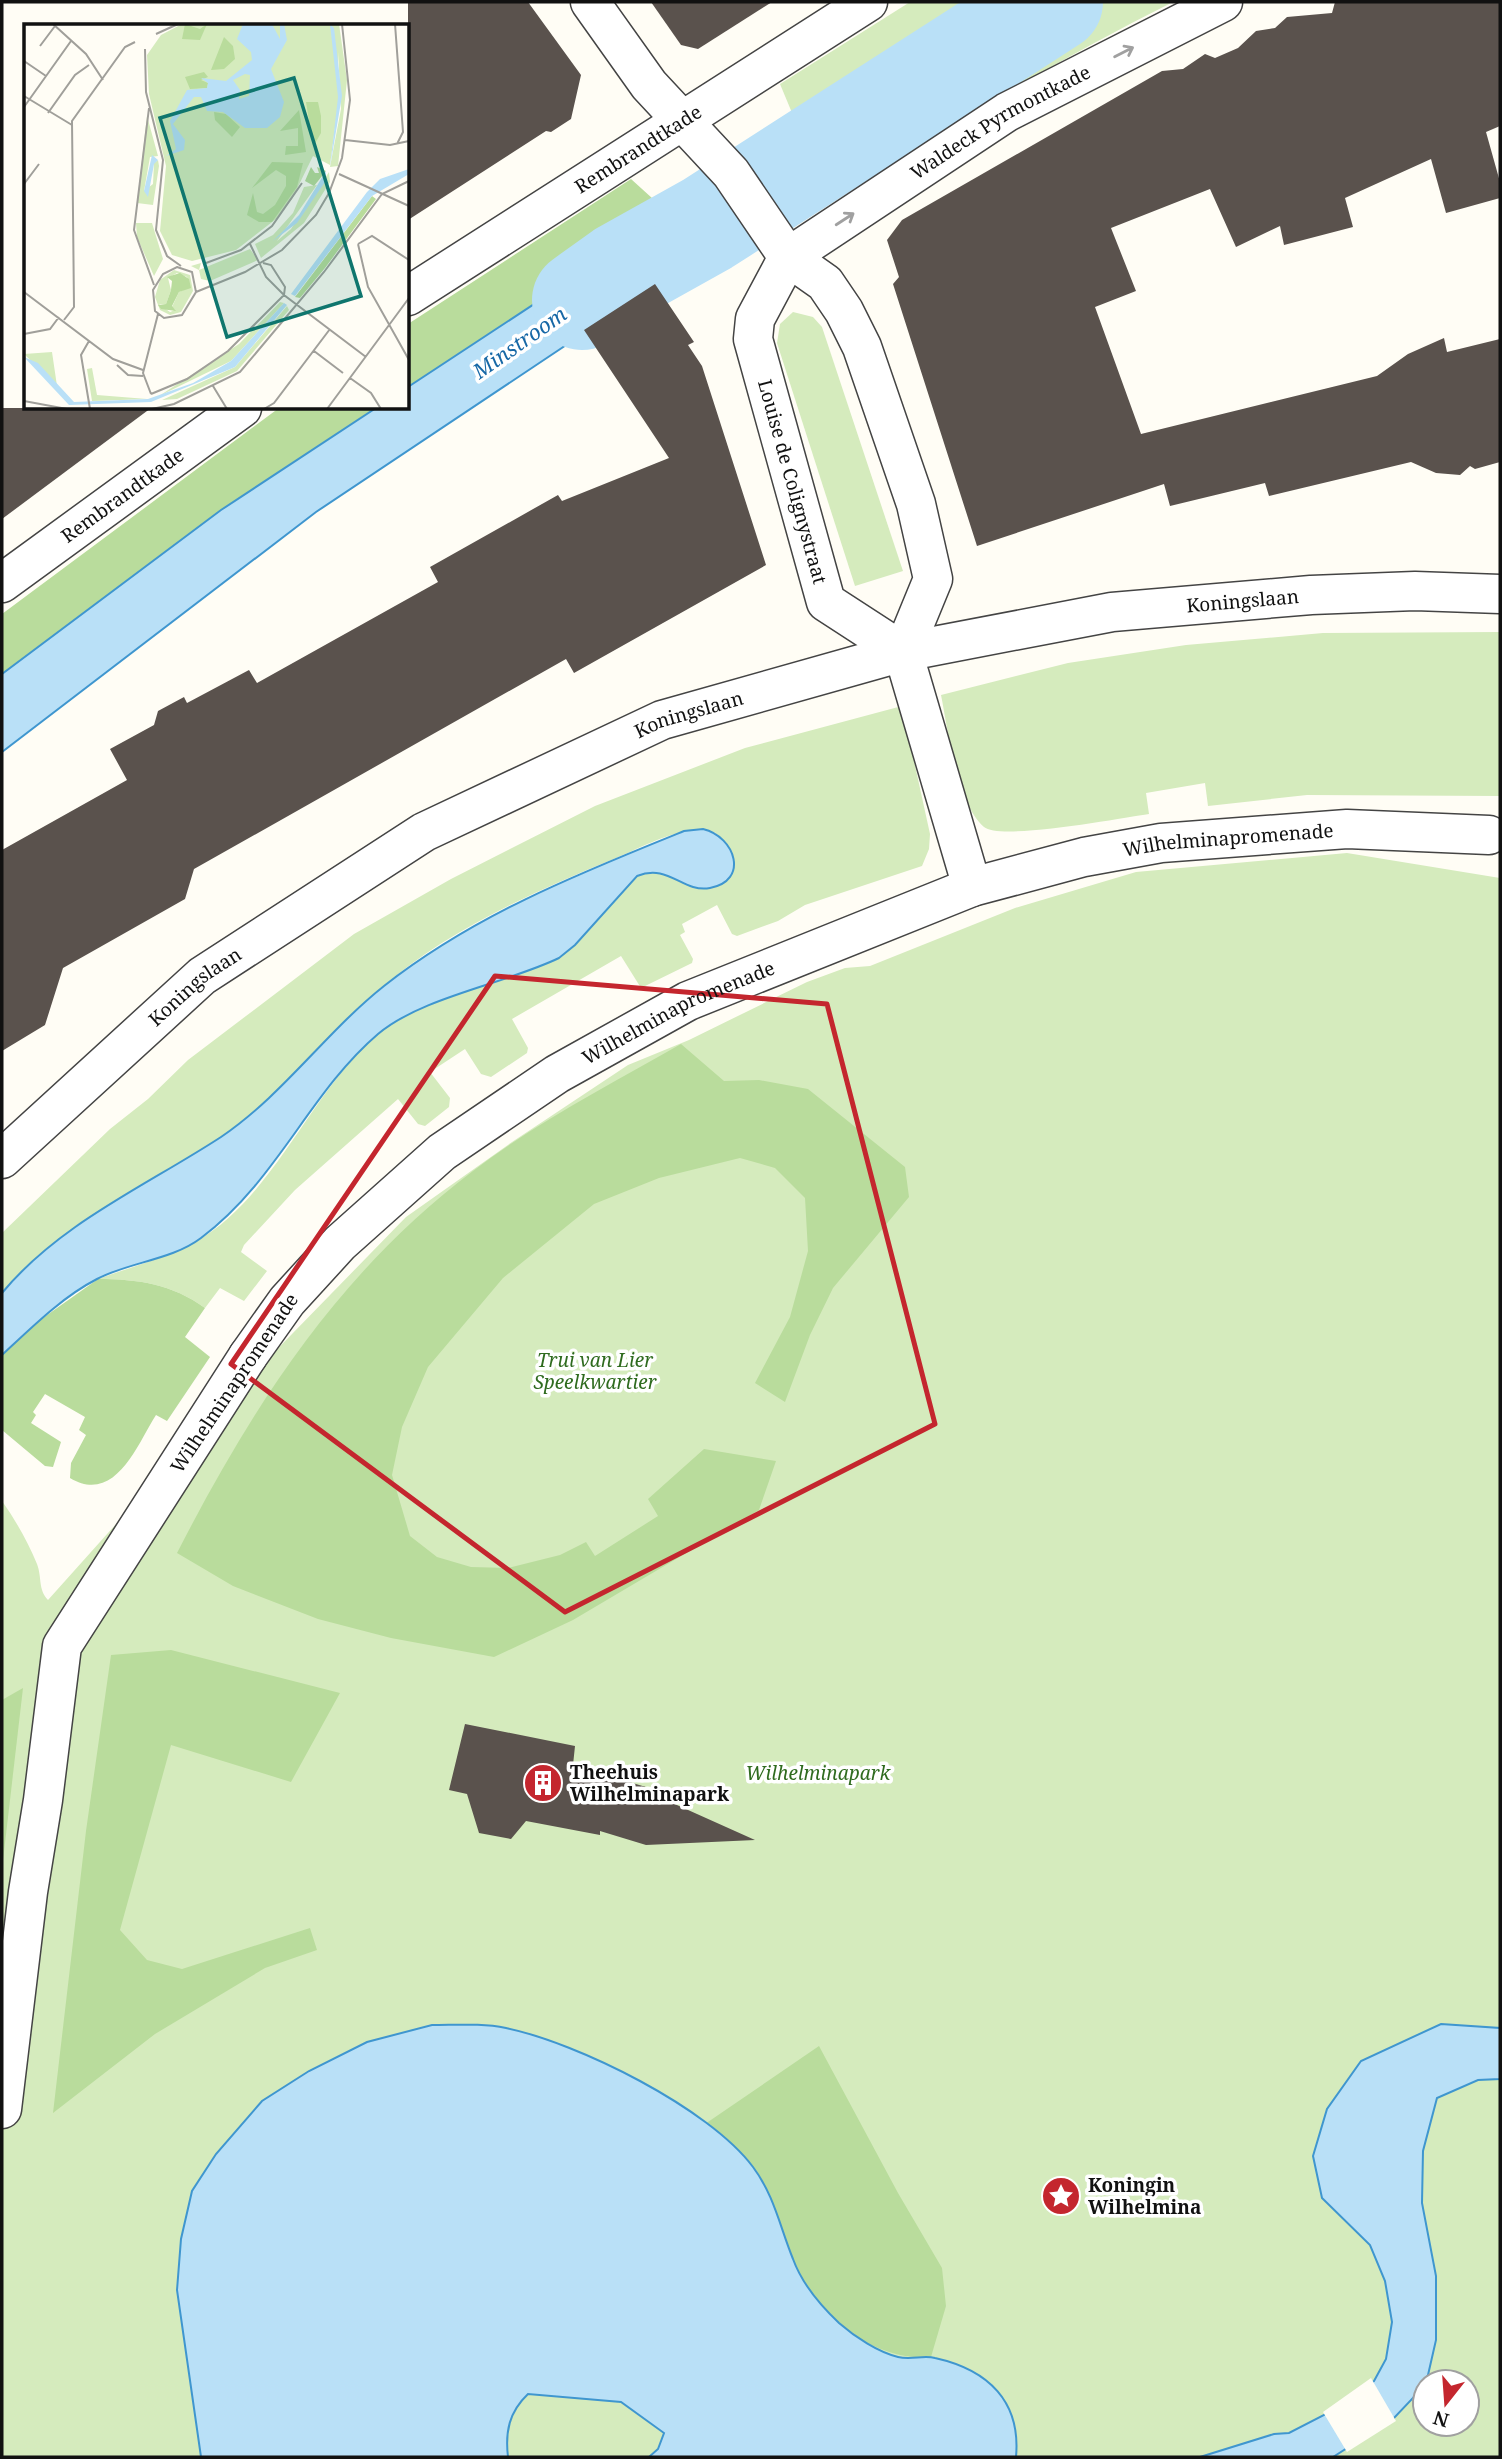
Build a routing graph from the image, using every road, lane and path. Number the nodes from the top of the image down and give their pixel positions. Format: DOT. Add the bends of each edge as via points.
graph roads {
  1 [pos="590,2"];
  2 [pos="868,2"];
  3 [pos="1223,2"];
  4 [pos="682,118"];
  5 [pos="788,257"];
  6 [pos="410,295"];
  7 [pos="239,410"];
  8 [pos="2,583"];
  9 [pos="1500,594"];
  10 [pos="903,652"];
  11 [pos="1489,835"];
  12 [pos="972,887"];
  13 [pos="2,1159"];
  14 [pos="2,2109"];
  1 -- 4 [label="street" via="649,85"];
  2 -- 4 [label="street, Rembrandtkade"];
  5 -- 3 [label="street, Waldeck Pyrmontkade, one-way" via="1007,112"];
  4 -- 5 [label="street" via="731,173"];
  4 -- 6 [label="street, Rembrandtkade"];
  5 -- 10 [label="street" via="825,284 844,311 862,347 916,504 933,579"];
  5 -- 10 [label="street, Louise de Colignystraat" via="755,319 753,339 826,603"];
  7 -- 8 [label="street, Rembrandtkade"];
  9 -- 10 [label="street, Koningslaan" via="1311,595 1112,612"];
  10 -- 12 [label="street"];
  10 -- 13 [label="street, Koningslaan" via="662,720 424,832 202,976"];
  11 -- 12 [label="street, Wilhelminapromenade" via="1347,829 1161,844 1084,857"];
  12 -- 14 [label="street, Wilhelminapromenade" via="688,1001 557,1074 442,1152 340,1243 288,1301 62,1646"];
}
